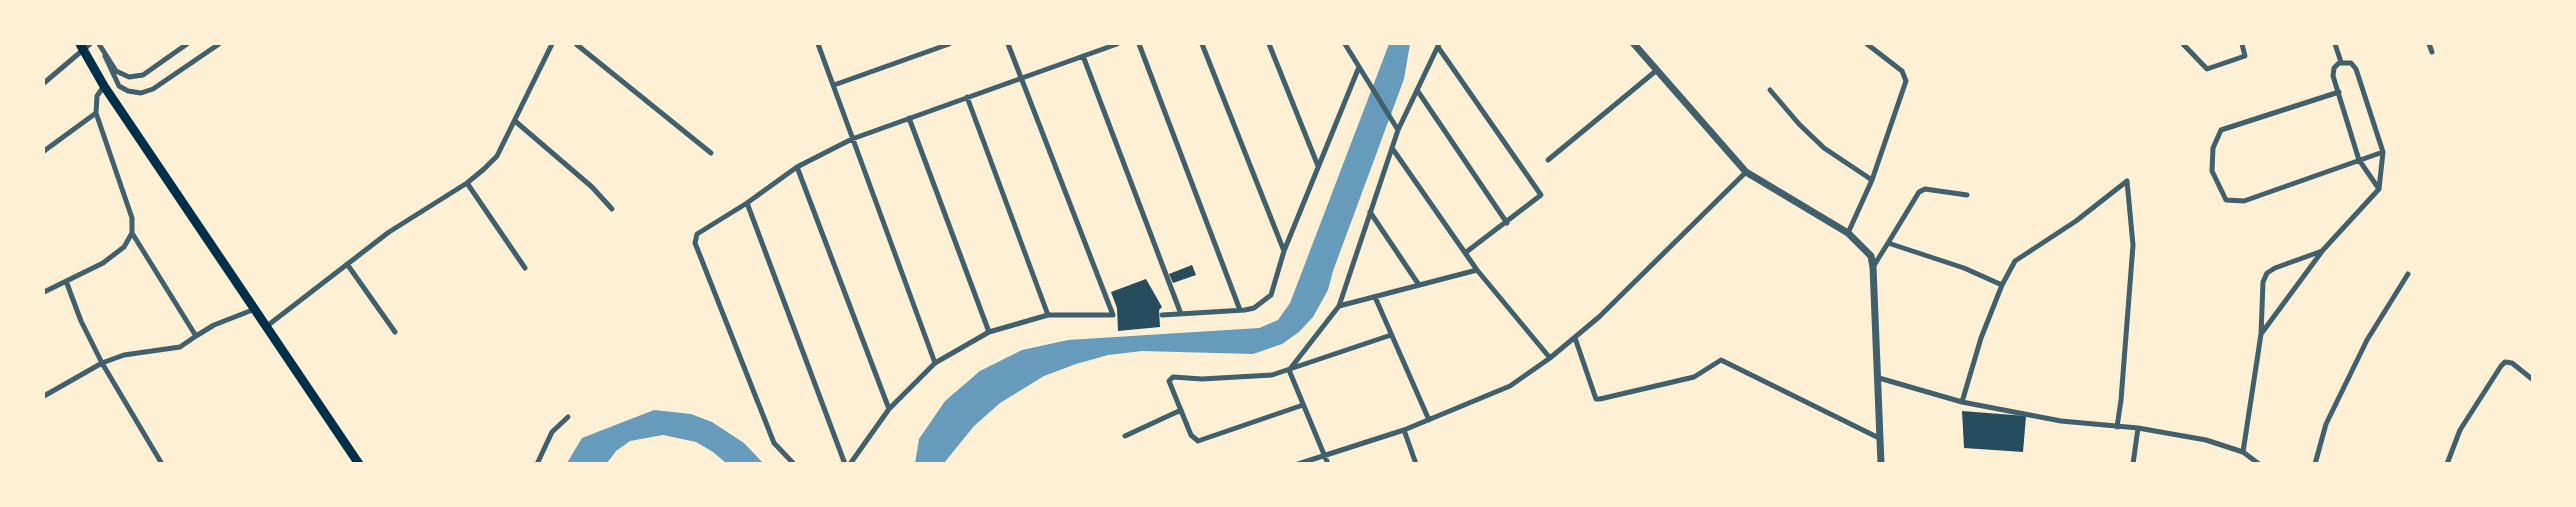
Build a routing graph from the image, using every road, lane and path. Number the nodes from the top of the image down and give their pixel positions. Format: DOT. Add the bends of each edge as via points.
graph roads {
  1 [pos="99,44"];
  2 [pos="187,44"];
  3 [pos="219,44"];
  4 [pos="552,44"];
  5 [pos="576,44"];
  6 [pos="818,44"];
  7 [pos="949,44"];
  8 [pos="1008,44"];
  9 [pos="1117,44"];
  10 [pos="1139,44"];
  11 [pos="1202,44"];
  12 [pos="1269,44"];
  13 [pos="1345,44"];
  14 [pos="1634,44"];
  15 [pos="1867,44"];
  16 [pos="2183,44"];
  17 [pos="2242,44"];
  18 [pos="2335,44"];
  19 [pos="2429,44"];
  20 [pos="84,45"];
  21 [pos="1438,45"];
  22 [pos="2432,52"];
  23 [pos="105,56"];
  24 [pos="1083,56"];
  25 [pos="2341,62"];
  26 [pos="1359,67"];
  27 [pos="1657,70"];
  28 [pos="1022,79"];
  29 [pos="44,83"];
  30 [pos="834,85"];
  31 [pos="104,86"];
  32 [pos="1417,90"];
  33 [pos="1770,90"];
  34 [pos="2339,92"];
  35 [pos="967,97"];
  36 [pos="96,112"];
  37 [pos="909,117"];
  38 [pos="515,121"];
  39 [pos="1398,130"];
  40 [pos="852,139"];
  41 [pos="1392,148"];
  42 [pos="44,151"];
  43 [pos="2383,152"];
  44 [pos="711,153"];
  45 [pos="1548,159"];
  46 [pos="2359,160"];
  47 [pos="1318,166"];
  48 [pos="797,167"];
  49 [pos="1746,172"];
  50 [pos="1872,180"];
  51 [pos="467,183"];
  52 [pos="2379,189"];
  53 [pos="1967,195"];
  54 [pos="747,203"];
  55 [pos="612,209"];
  56 [pos="1370,212"];
  57 [pos="1507,223"];
  58 [pos="132,233"];
  59 [pos="1848,233"];
  60 [pos="1888,243"];
  61 [pos="2323,250"];
  62 [pos="1284,251"];
  63 [pos="1465,253"];
  64 [pos="347,264"];
  65 [pos="1873,267"];
  66 [pos="525,268"];
  67 [pos="1477,270"];
  68 [pos="2408,274"];
  69 [pos="66,281"];
  70 [pos="1419,285"];
  71 [pos="2002,285"];
  72 [pos="44,292"];
  73 [pos="1375,297"];
  74 [pos="1340,306"];
  75 [pos="255,309"];
  76 [pos="1240,310"];
  77 [pos="1180,314"];
  78 [pos="1048,315"];
  79 [pos="1162,315"];
  80 [pos="267,326"];
  81 [pos="394,332"];
  82 [pos="989,332"];
  83 [pos="2261,334"];
  84 [pos="1390,335"];
  85 [pos="196,336"];
  86 [pos="1575,338"];
  87 [pos="1550,358"];
  88 [pos="102,363"];
  89 [pos="935,363"];
  90 [pos="1288,370"];
  91 [pos="1879,378"];
  92 [pos="2532,379"];
  93 [pos="44,395"];
  94 [pos="1962,402"];
  95 [pos="1304,405"];
  96 [pos="889,409"];
  97 [pos="1181,410"];
  98 [pos="568,417"];
  99 [pos="1429,420"];
  100 [pos="2117,427"];
  101 [pos="2138,428"];
  102 [pos="1404,430"];
  103 [pos="1125,436"];
  104 [pos="1879,438"];
  105 [pos="2243,452"];
  106 [pos="1325,455"];
  107 [pos="162,464"];
  108 [pos="359,464"];
  109 [pos="537,464"];
  110 [pos="794,464"];
  111 [pos="845,464"];
  112 [pos="850,464"];
  113 [pos="1298,464"];
  114 [pos="1328,464"];
  115 [pos="1416,464"];
  116 [pos="1881,464"];
  117 [pos="2133,464"];
  118 [pos="2259,464"];
  119 [pos="2315,464"];
  120 [pos="2447,464"];
  1 -- 23 [label="street"];
  2 -- 23 [label="street" via="143,75 129,77 116,70"];
  3 -- 23 [label="street" via="141,93 119,86"];
  4 -- 38 [label="street"];
  5 -- 44 [label="street"];
  6 -- 30 [label="street"];
  7 -- 30 [label="street"];
  8 -- 28 [label="street"];
  9 -- 24 [label="street"];
  10 -- 76 [label="street"];
  11 -- 62 [label="street"];
  12 -- 47 [label="street"];
  13 -- 26 [label="street"];
  14 -- 27 [label="street"];
  15 -- 50 [label="street" via="1902,71 1906,81"];
  16 -- 17 [label="street" via="2207,69 2245,56"];
  18 -- 25 [label="street"];
  19 -- 22 [label="street"];
  20 -- 29 [label="street"];
  20 -- 31 [label="main road"];
  21 -- 32 [label="street"];
  21 -- 57 [label="street" via="1541,193"];
  24 -- 28 [label="street"];
  24 -- 77 [label="street"];
  25 -- 34 [label="street" via="2332,72"];
  25 -- 43 [label="street" via="2351,63 2356,69"];
  26 -- 39 [label="street"];
  26 -- 47 [label="street"];
  27 -- 45 [label="street"];
  27 -- 49 [label="street"];
  28 -- 35 [label="street"];
  28 -- 78 [label="street" via="1113,315"];
  30 -- 40 [label="street"];
  31 -- 36 [label="street" via="97,96"];
  31 -- 75 [label="main road"];
  32 -- 39 [label="street"];
  32 -- 57 [label="street"];
  33 -- 50 [label="street" via="1824,148"];
  34 -- 46 [label="street"];
  34 -- 46 [label="street" via="2221,130 2212,148 2212,171 2226,200 2233,202"];
  35 -- 37 [label="street"];
  35 -- 78 [label="street"];
  36 -- 42 [label="street"];
  36 -- 58 [label="street" via="132,218"];
  37 -- 40 [label="street"];
  37 -- 82 [label="street"];
  38 -- 51 [label="street" via="497,156"];
  38 -- 55 [label="street"];
  39 -- 41 [label="street"];
  40 -- 48 [label="street"];
  40 -- 89 [label="street"];
  41 -- 56 [label="street"];
  41 -- 63 [label="street"];
  43 -- 46 [label="street"];
  43 -- 52 [label="street"];
  46 -- 52 [label="street"];
  47 -- 62 [label="street"];
  48 -- 54 [label="street"];
  48 -- 96 [label="street"];
  49 -- 59 [label="street"];
  49 -- 86 [label="street"];
  50 -- 59 [label="street"];
  51 -- 64 [label="street" via="389,232"];
  51 -- 66 [label="street"];
  52 -- 61 [label="street"];
  53 -- 60 [label="street" via="1925,189 1919,192"];
  54 -- 110 [label="street" via="697,234 695,243 774,443"];
  54 -- 111 [label="street"];
  56 -- 70 [label="street"];
  56 -- 74 [label="street"];
  57 -- 63 [label="street"];
  58 -- 69 [label="street" via="124,247 103,263"];
  58 -- 85 [label="street"];
  59 -- 65 [label="street" via="1865,247"];
  60 -- 65 [label="street"];
  60 -- 71 [label="street"];
  61 -- 83 [label="street"];
  61 -- 83 [label="street" via="2267,273 2263,282"];
  62 -- 76 [label="street" via="1271,295 1254,308"];
  63 -- 67 [label="street"];
  64 -- 80 [label="street"];
  64 -- 81 [label="street"];
  65 -- 91 [label="street"];
  67 -- 70 [label="street"];
  67 -- 87 [label="street"];
  68 -- 119 [label="street" via="2367,340 2331,414"];
  69 -- 72 [label="street"];
  69 -- 88 [label="street"];
  70 -- 73 [label="street"];
  71 -- 94 [label="street"];
  71 -- 100 [label="street" via="2015,261 2127,181 2133,245"];
  73 -- 74 [label="street"];
  73 -- 84 [label="street"];
  74 -- 90 [label="street"];
  75 -- 80 [label="main road"];
  75 -- 85 [label="street"];
  76 -- 77 [label="street"];
  77 -- 79 [label="street"];
  78 -- 82 [label="street"];
  80 -- 108 [label="main road"];
  82 -- 89 [label="street"];
  83 -- 105 [label="street"];
  84 -- 90 [label="street"];
  84 -- 99 [label="street"];
  85 -- 88 [label="street" via="180,347 124,355"];
  86 -- 87 [label="street"];
  86 -- 104 [label="street" via="1596,399 1694,377 1721,360"];
  87 -- 99 [label="street" via="1510,386"];
  88 -- 93 [label="street"];
  88 -- 107 [label="street"];
  89 -- 96 [label="street"];
  90 -- 95 [label="street"];
  90 -- 97 [label="street" via="1242,378 1173,377 1169,381"];
  91 -- 94 [label="street"];
  91 -- 104 [label="street"];
  92 -- 120 [label="street" via="2512,363 2501,366 2460,430"];
  94 -- 100 [label="street"];
  95 -- 97 [label="street" via="1198,441 1193,439"];
  95 -- 106 [label="street"];
  96 -- 112 [label="street"];
  97 -- 103 [label="street"];
  98 -- 109 [label="street" via="552,432"];
  99 -- 102 [label="street"];
  100 -- 101 [label="street"];
  101 -- 105 [label="street"];
  101 -- 117 [label="street"];
  102 -- 106 [label="street"];
  102 -- 115 [label="street"];
  104 -- 116 [label="street"];
  105 -- 118 [label="street"];
  106 -- 113 [label="street"];
  106 -- 114 [label="street"];
}
